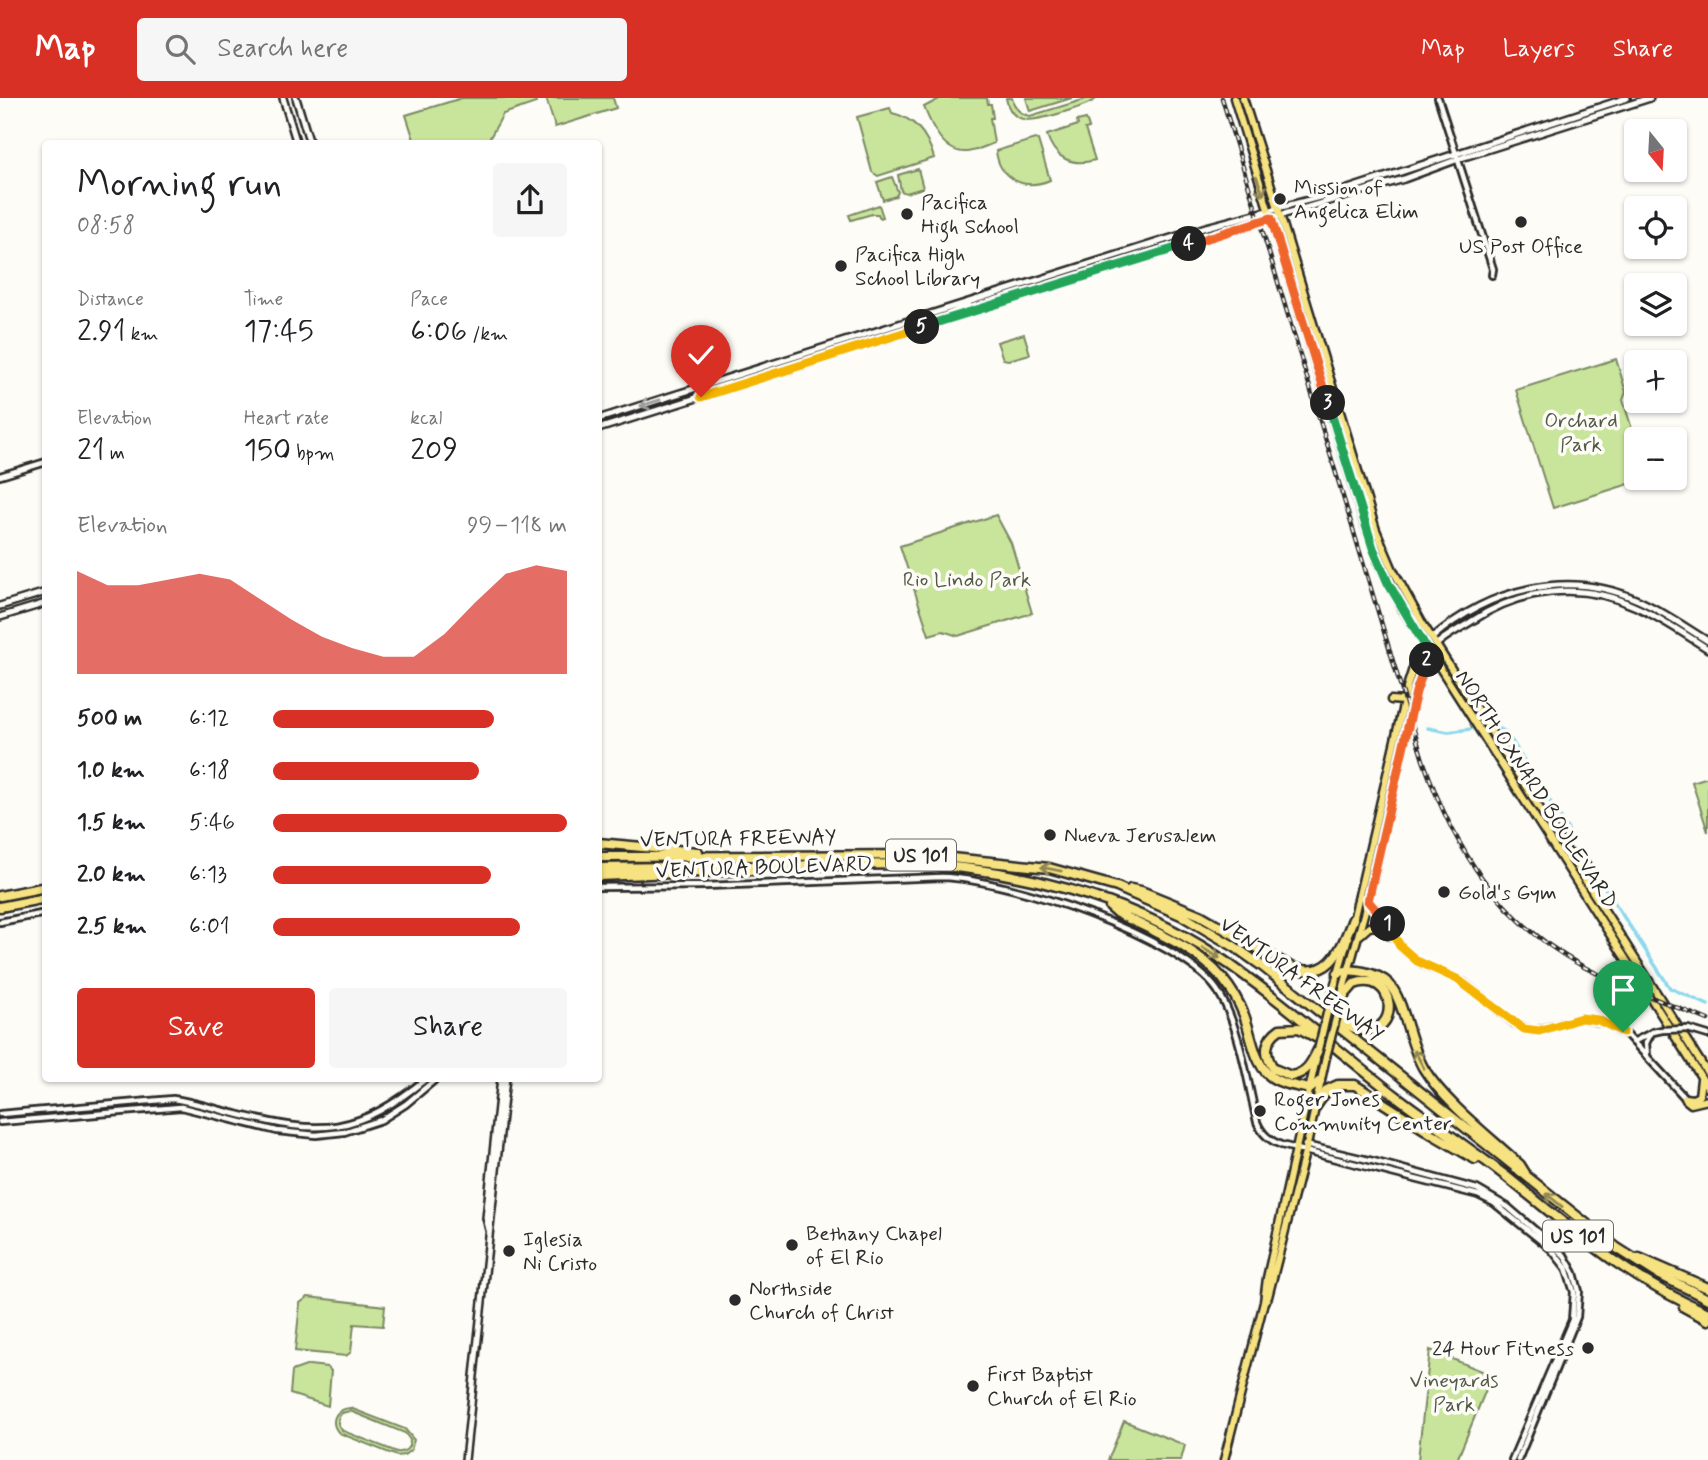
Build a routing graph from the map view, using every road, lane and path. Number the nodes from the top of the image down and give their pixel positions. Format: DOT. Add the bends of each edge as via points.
graph roads {
  1 [pos="283,98"];
  2 [pos="296,98"];
  3 [pos="1243,98"];
  4 [pos="1438,98"];
  5 [pos="1627,98"];
  6 [pos="1650,98"];
  7 [pos="1235,101"];
  8 [pos="1246,109"];
  9 [pos="297,140"];
  10 [pos="309,140"];
  11 [pos="1457,156"];
  12 [pos="1268,209"];
  13 [pos="1280,211"];
  14 [pos="1271,218"];
  15 [pos="1198,230"];
  16 [pos="1174,249"];
  17 [pos="1492,275"];
  18 [pos="969,303"];
  19 [pos="939,313"];
  20 [pos="1302,320"];
  21 [pos="940,321"];
  22 [pos="1314,332"];
  23 [pos="887,338"];
  24 [pos="1312,352"];
  25 [pos="602,418"];
  26 [pos="602,428"];
  27 [pos="42,463"];
  28 [pos="0,476"];
  29 [pos="1360,512"];
  30 [pos="1372,520"];
  31 [pos="42,593"];
  32 [pos="1519,594"];
  33 [pos="42,604"];
  34 [pos="0,606"];
  35 [pos="0,617"];
  36 [pos="1432,638"];
  37 [pos="1708,641"];
  38 [pos="1425,645"];
  39 [pos="1436,645"];
  40 [pos="1708,649"];
  41 [pos="1430,654"];
  42 [pos="1440,669"];
  43 [pos="1422,672"];
  44 [pos="1391,700"];
  45 [pos="1404,701"];
  46 [pos="1387,775"];
  47 [pos="1393,791"];
  48 [pos="1382,795"];
  49 [pos="1389,812"];
  50 [pos="1551,827"];
  51 [pos="602,843"];
  52 [pos="722,856"];
  53 [pos="602,857"];
  54 [pos="793,866"];
  55 [pos="602,868"];
  56 [pos="602,876"];
  57 [pos="602,887"];
  58 [pos="1117,887"];
  59 [pos="42,888"];
  60 [pos="1590,891"];
  61 [pos="1360,893"];
  62 [pos="0,896"];
  63 [pos="42,899"];
  64 [pos="1368,901"];
  65 [pos="1105,902"];
  66 [pos="0,906"];
  67 [pos="42,914"];
  68 [pos="1353,919"];
  69 [pos="0,922"];
  70 [pos="1359,936"];
  71 [pos="1394,936"];
  72 [pos="1343,969"];
  73 [pos="1340,1003"];
  74 [pos="1322,1011"];
  75 [pos="1653,1032"];
  76 [pos="1708,1035"];
  77 [pos="1633,1042"];
  78 [pos="1333,1045"];
  79 [pos="1318,1050"];
  80 [pos="1648,1059"];
  81 [pos="1705,1075"];
  82 [pos="1320,1081"];
  83 [pos="426,1082"];
  84 [pos="428,1082"];
  85 [pos="501,1082"];
  86 [pos="506,1082"];
  87 [pos="1708,1088"];
  88 [pos="1310,1089"];
  89 [pos="1685,1098"];
  90 [pos="1708,1100"];
  91 [pos="1314,1109"];
  92 [pos="0,1114"];
  93 [pos="0,1122"];
  94 [pos="1297,1147"];
  95 [pos="1306,1148"];
  96 [pos="1506,1176"];
  97 [pos="1531,1181"];
  98 [pos="1285,1197"];
  99 [pos="1286,1227"];
  100 [pos="489,1230"];
  101 [pos="1617,1248"];
  102 [pos="1655,1288"];
  103 [pos="1708,1288"];
  104 [pos="1708,1299"];
  105 [pos="1264,1302"];
  106 [pos="1708,1313"];
  107 [pos="1708,1320"];
  108 [pos="465,1460"];
  109 [pos="1224,1460"];
  110 [pos="1512,1460"];
  111 [pos="1518,1460"];
  1 -- 9 [label="main road"];
  2 -- 10 [label="main road"];
  3 -- 8 [label="main road, NORTH OXNARD BOULEVARD"];
  4 -- 11 [label="street"];
  5 -- 11 [label="main road"];
  6 -- 11 [label="main road"];
  7 -- 8 [label="main road"];
  7 -- 12 [label="main road, NORTH OXNARD BOULEVARD, one-way"];
  8 -- 13 [label="main road, NORTH OXNARD BOULEVARD"];
  11 -- 13 [label="main road"];
  11 -- 17 [label="street"];
  12 -- 13 [label="main road"];
  12 -- 14 [label="main road, NORTH OXNARD BOULEVARD"];
  12 -- 15 [label="main road"];
  13 -- 14 [label="main road"];
  13 -- 22 [label="main road, NORTH OXNARD BOULEVARD"];
  14 -- 16 [label="main road"];
  14 -- 20 [label="main road, NORTH OXNARD BOULEVARD"];
  15 -- 16 [label="main road"];
  15 -- 18 [label="main road"];
  16 -- 21 [label="main road"];
  18 -- 19 [label="main road"];
  18 -- 21 [label="main road"];
  19 -- 23 [label="main road" via="935,319"];
  19 -- 25 [label="main road, one-way"];
  20 -- 22 [label="main road"];
  20 -- 24 [label="main road, NORTH OXNARD BOULEVARD"];
  21 -- 23 [label="main road"];
  22 -- 24 [label="main road"];
  22 -- 30 [label="main road, NORTH OXNARD BOULEVARD"];
  23 -- 26 [label="main road"];
  24 -- 29 [label="main road, NORTH OXNARD BOULEVARD"];
  27 -- 28 [label="street"];
  29 -- 30 [label="main road"];
  29 -- 38 [label="main road, NORTH OXNARD BOULEVARD" via="1388,583"];
  30 -- 36 [label="main road, NORTH OXNARD BOULEVARD" via="1393,570"];
  31 -- 34 [label="main road"];
  32 -- 36 [label="main road" via="1481,605"];
  32 -- 37 [label="main road" via="1561,584 1619,592"];
  32 -- 39 [label="main road"];
  32 -- 40 [label="main road" via="1580,591 1617,599"];
  33 -- 35 [label="main road"];
  36 -- 38 [label="main road"];
  36 -- 39 [label="main road, NORTH OXNARD BOULEVARD"];
  38 -- 41 [label="main road, NORTH OXNARD BOULEVARD"];
  38 -- 45 [label="main road" via="1413,667"];
  39 -- 41 [label="main road"];
  39 -- 50 [label="main road, NORTH OXNARD BOULEVARD"];
  41 -- 42 [label="main road, NORTH OXNARD BOULEVARD"];
  41 -- 43 [label="main road"];
  42 -- 43 [label="main road"];
  42 -- 81 [label="main road, NORTH OXNARD BOULEVARD"];
  43 -- 47 [label="main road"];
  44 -- 45 [label="main road"];
  45 -- 46 [label="main road"];
  46 -- 47 [label="main road"];
  46 -- 48 [label="main road"];
  47 -- 49 [label="main road"];
  48 -- 49 [label="main road"];
  48 -- 61 [label="main road"];
  49 -- 64 [label="main road"];
  50 -- 60 [label="main road, NORTH OXNARD BOULEVARD"];
  50 -- 60 [label="main road" via="1575,859 1585,862"];
  51 -- 52 [label="highway"];
  52 -- 53 [label="highway, VENTURA FREEWAY / US 101"];
  58 -- 52 [label="highway, VENTURA FREEWAY / US 101, one-way" via="1049,869 946,856"];
  54 -- 55 [label="highway, VENTURA FREEWAY / US 101"];
  54 -- 56 [label="highway"];
  54 -- 65 [label="highway, VENTURA FREEWAY / US 101" via="946,865 1027,878"];
  57 -- 94 [label="street, VENTURA BOULEVARD" via="957,878 1003,886 1096,917 1184,960 1212,983 1231,1017 1259,1127 1276,1143"];
  58 -- 68 [label="highway" via="1141,891 1200,915 1300,970 1331,962"];
  58 -- 74 [label="highway, VENTURA FREEWAY / US 101" via="1181,915 1235,947"];
  59 -- 62 [label="highway"];
  60 -- 81 [label="main road, NORTH OXNARD BOULEVARD"];
  61 -- 64 [label="street"];
  61 -- 68 [label="main road"];
  63 -- 66 [label="highway"];
  64 -- 70 [label="main road"];
  64 -- 71 [label="street"];
  65 -- 78 [label="highway, VENTURA FREEWAY / US 101, one-way" via="1214,954"];
  65 -- 88 [label="highway" via="1212,967 1238,1001 1266,1072 1280,1082"];
  67 -- 69 [label="street"];
  68 -- 72 [label="main road"];
  70 -- 71 [label="main road" via="1373,926"];
  70 -- 72 [label="main road"];
  71 -- 77 [label="street" via="1417,961 1457,979 1524,1029 1539,1031 1574,1018 1590,1018"];
  72 -- 73 [label="main road"];
  72 -- 79 [label="main road, bridge"];
  97 -- 72 [label="highway, one-way" via="1430,1079 1414,1051 1391,986 1375,976"];
  73 -- 74 [label="highway" via="1354,985 1371,982 1386,994 1388,1013 1378,1027 1365,1031"];
  73 -- 82 [label="main road, bridge"];
  74 -- 97 [label="highway, VENTURA FREEWAY / US 101"];
  75 -- 76 [label="street, bridge" via="1688,1029"];
  75 -- 77 [label="street"];
  75 -- 80 [label="street" via="1646,1043"];
  77 -- 80 [label="street"];
  78 -- 79 [label="highway" via="1290,1027 1274,1033 1266,1052 1273,1069 1291,1076 1304,1072"];
  78 -- 96 [label="highway, VENTURA FREEWAY / US 101"];
  79 -- 88 [label="main road"];
  80 -- 89 [label="street"];
  81 -- 87 [label="main road, NORTH OXNARD BOULEVARD"];
  81 -- 89 [label="main road" via="1700,1095"];
  82 -- 88 [label="highway"];
  82 -- 91 [label="main road"];
  83 -- 92 [label="street" via="370,1117 330,1127 275,1124 173,1099"];
  84 -- 93 [label="street" via="381,1120 324,1134 277,1131 181,1107"];
  85 -- 100 [label="main road" via="486,1218"];
  86 -- 100 [label="main road"];
  88 -- 94 [label="main road"];
  89 -- 90 [label="main road" via="1691,1104"];
  91 -- 95 [label="main road"];
  91 -- 96 [label="highway" via="1332,1087 1360,1086"];
  94 -- 95 [label="street, VENTURA BOULEVARD"];
  94 -- 98 [label="main road"];
  95 -- 99 [label="main road"];
  95 -- 110 [label="street" via="1478,1195 1505,1211 1562,1261 1574,1292 1572,1320"];
  95 -- 111 [label="street" via="1477,1189 1508,1208 1564,1255 1579,1291 1577,1317"];
  96 -- 102 [label="highway, VENTURA FREEWAY / US 101" via="1586,1243"];
  101 -- 97 [label="highway, VENTURA FREEWAY / US 101, one-way"];
  98 -- 99 [label="main road"];
  98 -- 105 [label="main road"];
  99 -- 105 [label="main road"];
  100 -- 108 [label="main road"];
  101 -- 103 [label="highway"];
  101 -- 104 [label="highway, VENTURA FREEWAY / US 101"];
  102 -- 106 [label="highway, VENTURA FREEWAY / US 101"];
  102 -- 107 [label="highway"];
  105 -- 109 [label="main road"];
}
